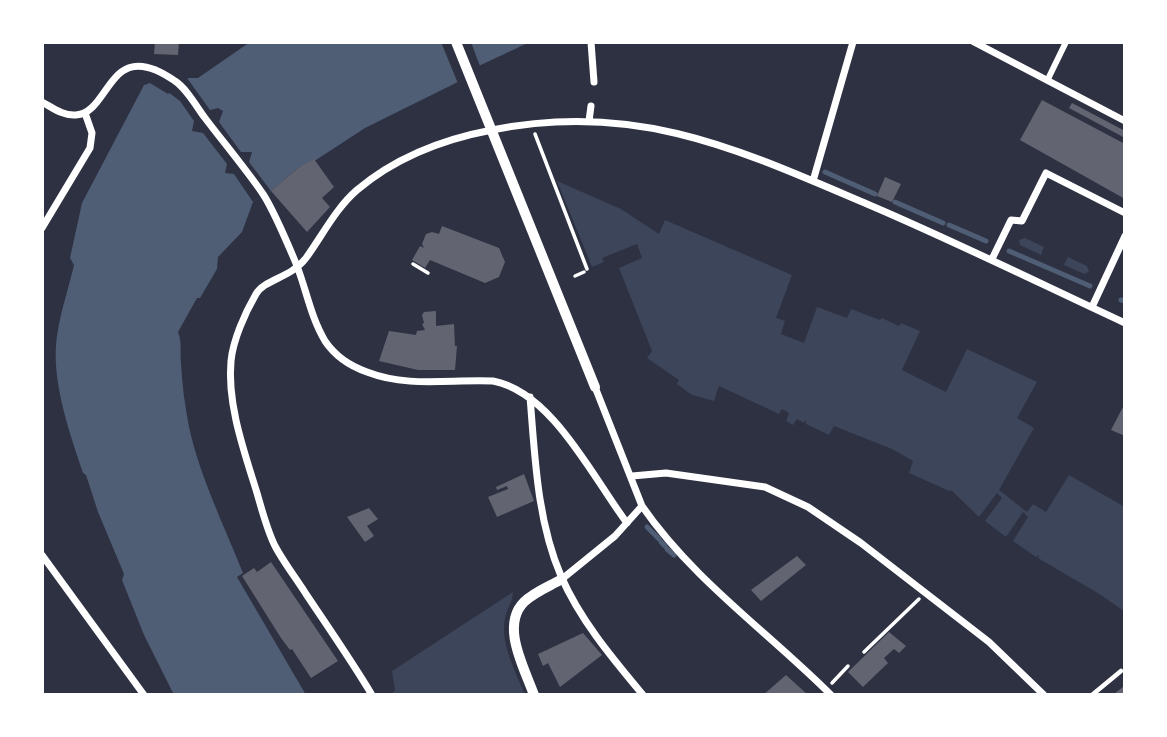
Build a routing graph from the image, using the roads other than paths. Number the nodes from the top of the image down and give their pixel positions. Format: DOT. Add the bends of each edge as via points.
graph roads {
  1 [pos="456,42"];
  2 [pos="591,42"];
  3 [pos="853,42"];
  4 [pos="974,42"];
  5 [pos="1066,42"];
  6 [pos="1048,79"];
  7 [pos="594,82"];
  8 [pos="42,102"];
  9 [pos="591,106"];
  10 [pos="86,113"];
  11 [pos="589,121"];
  12 [pos="1125,121"];
  13 [pos="813,181"];
  14 [pos="1125,214"];
  15 [pos="42,228"];
  16 [pos="1125,236"];
  17 [pos="992,259"];
  18 [pos="298,268"];
  19 [pos="1092,307"];
  20 [pos="1125,323"];
  21 [pos="595,387"];
  22 [pos="530,397"];
  23 [pos="632,477"];
  24 [pos="642,506"];
  25 [pos="627,523"];
  26 [pos="42,555"];
  27 [pos="562,579"];
  28 [pos="1121,671"];
  29 [pos="145,695"];
  30 [pos="372,695"];
  31 [pos="534,695"];
  32 [pos="643,695"];
  33 [pos="831,695"];
  34 [pos="1044,695"];
  35 [pos="1092,695"];
  1 -- 21 [label="street"];
  2 -- 7 [label="street"];
  3 -- 13 [label="street"];
  4 -- 6 [label="street"];
  5 -- 6 [label="street"];
  6 -- 12 [label="street"];
  8 -- 10 [label="street" via="65,114"];
  9 -- 11 [label="street"];
  10 -- 15 [label="street" via="92,128 91,145"];
  10 -- 18 [label="street" via="116,75 130,68 151,69 179,84 264,195"];
  11 -- 13 [label="street" via="681,133"];
  11 -- 18 [label="street" via="502,128 448,140 415,155 376,176 345,203"];
  13 -- 17 [label="street"];
  14 -- 17 [label="street" via="1046,173 1022,220 1011,220"];
  16 -- 19 [label="street"];
  17 -- 19 [label="street"];
  18 -- 22 [label="street" via="320,331 345,361 382,377 410,382 505,383"];
  18 -- 30 [label="street" via="257,292 233,350 231,387 246,456 273,542"];
  19 -- 20 [label="street"];
  21 -- 23 [label="street"];
  22 -- 25 [label="street" via="578,452"];
  22 -- 27 [label="street" via="542,508"];
  23 -- 24 [label="street"];
  23 -- 34 [label="street" via="666,473 774,490 861,542 989,642"];
  24 -- 25 [label="street"];
  24 -- 33 [label="street" via="717,592"];
  25 -- 27 [label="street"];
  26 -- 29 [label="street"];
  27 -- 31 [label="street" via="529,597 515,620 516,642"];
  27 -- 32 [label="street" via="590,627"];
  28 -- 35 [label="lane"];
}
